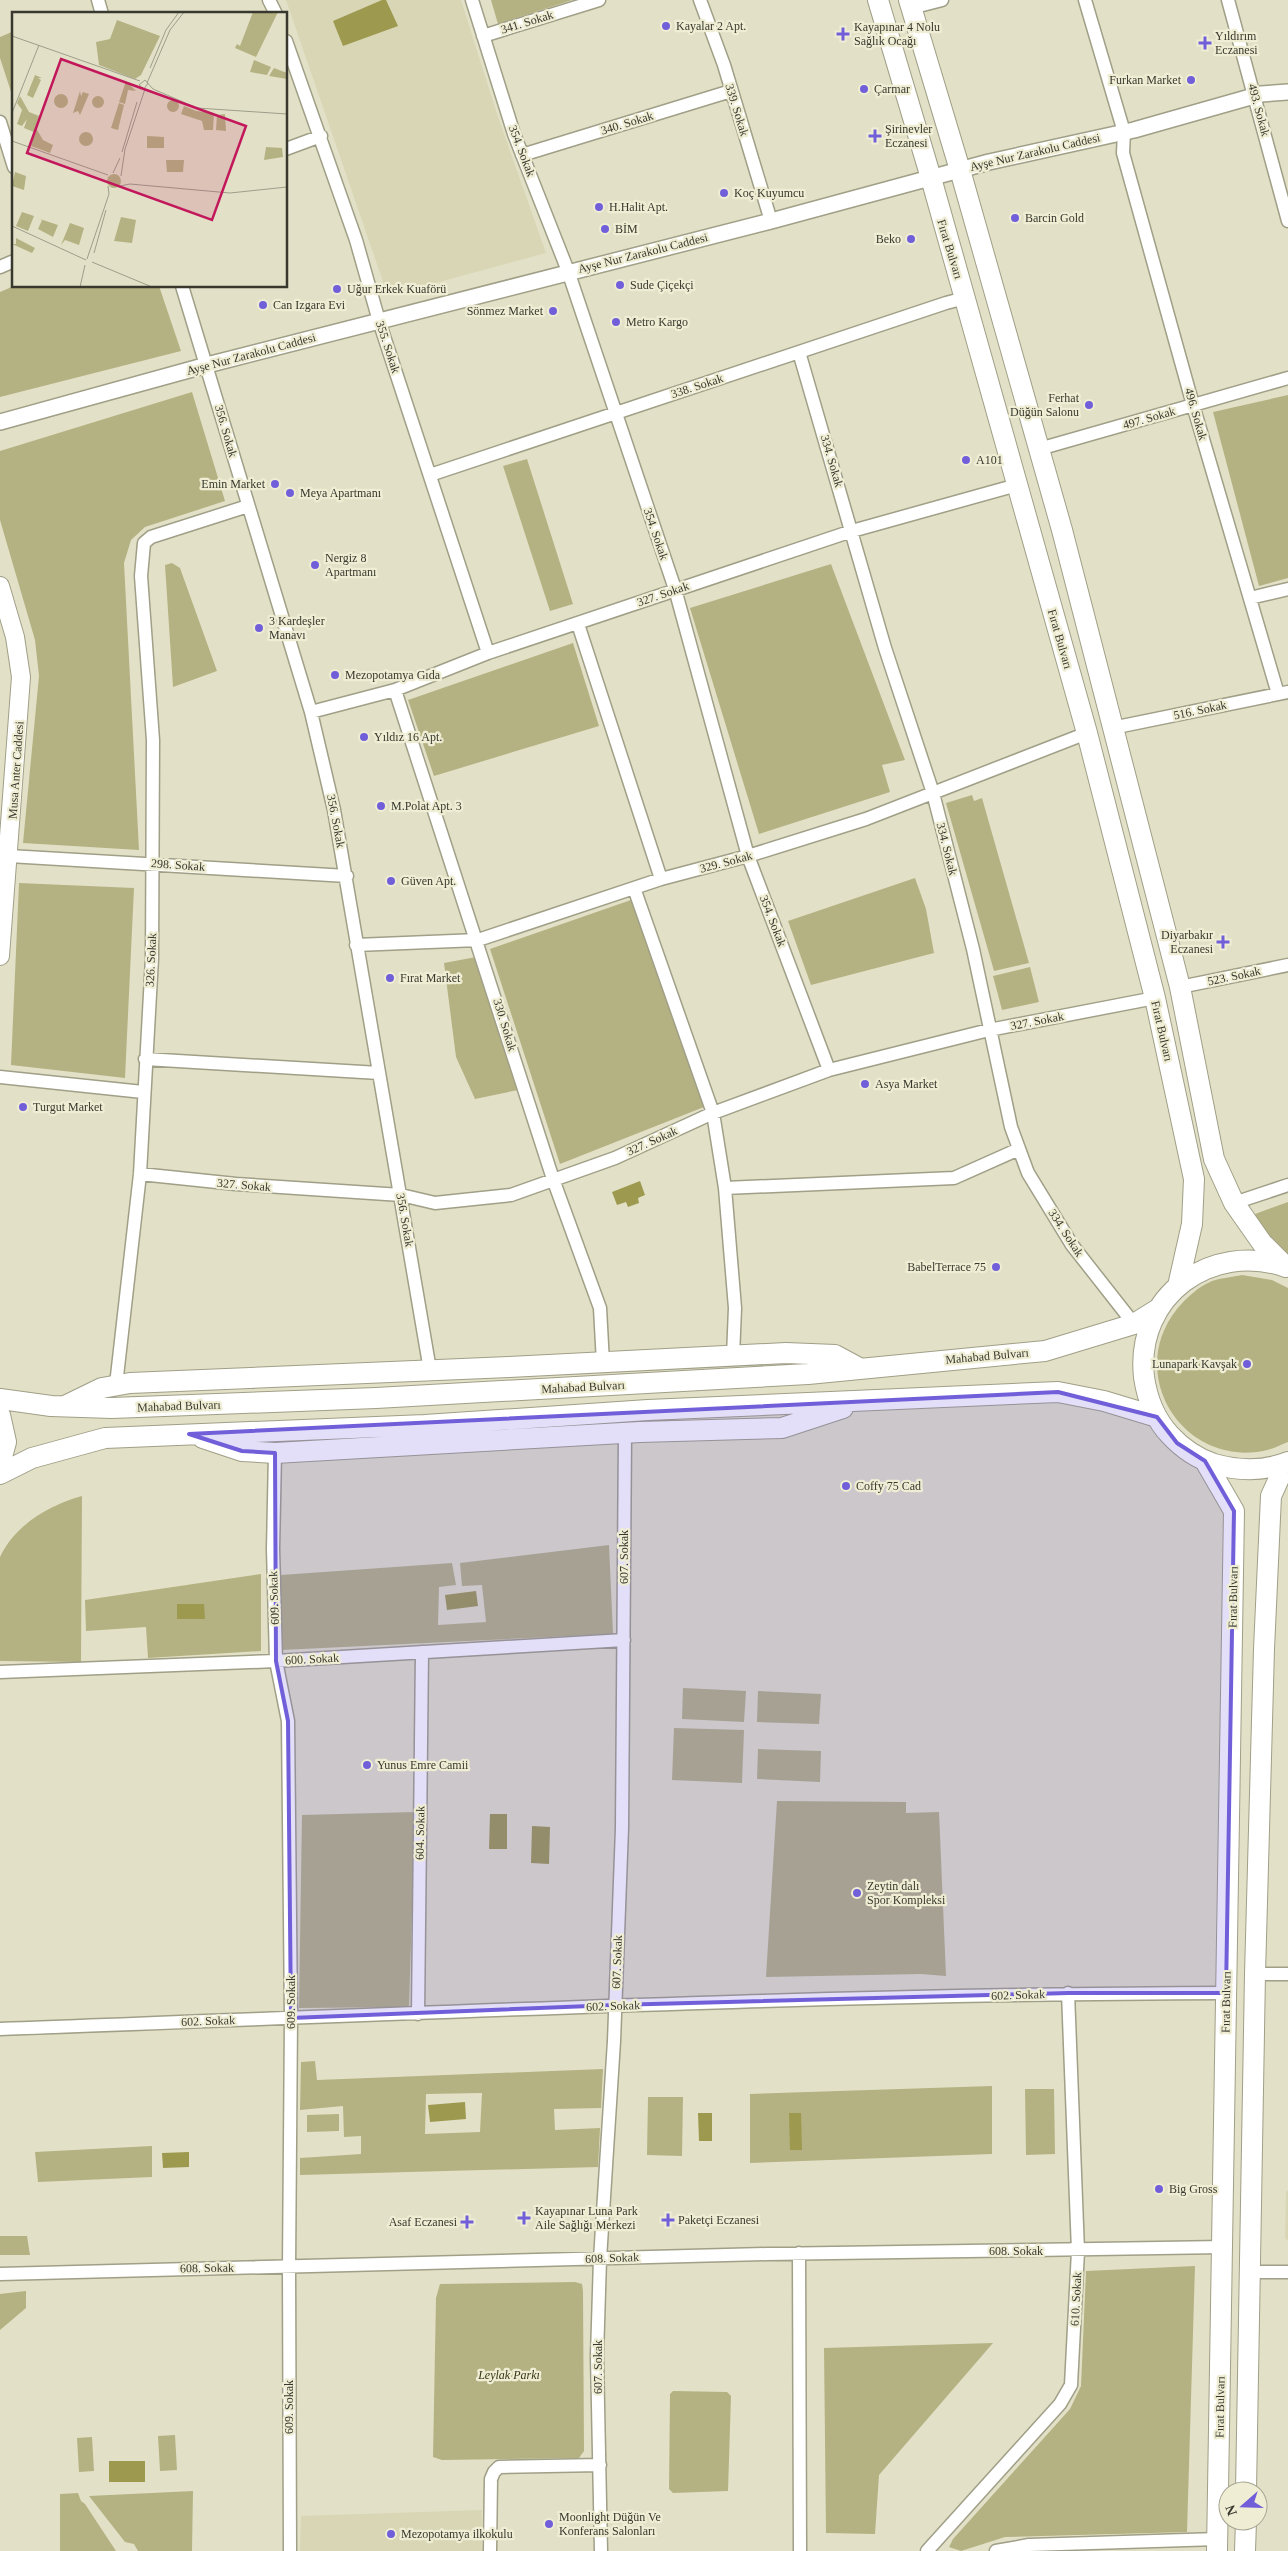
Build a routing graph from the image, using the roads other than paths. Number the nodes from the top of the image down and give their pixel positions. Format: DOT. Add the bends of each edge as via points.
graph roads {
  1 [pos="269,0"];
  2 [pos="472,0"];
  3 [pos="599,0"];
  4 [pos="700,0"];
  5 [pos="878,0"];
  6 [pos="942,0"];
  7 [pos="1085,0"];
  8 [pos="1228,0"];
  9 [pos="910,4"];
  10 [pos="275,12"];
  11 [pos="483,36"];
  12 [pos="288,46"];
  13 [pos="731,91"];
  14 [pos="1288,92"];
  15 [pos="1256,95"];
  16 [pos="0,122"];
  17 [pos="1124,132"];
  18 [pos="321,136"];
  19 [pos="288,148"];
  20 [pos="522,154"];
  21 [pos="12,161"];
  22 [pos="960,170"];
  23 [pos="931,178"];
  24 [pos="771,221"];
  25 [pos="1288,221"];
  26 [pos="12,262"];
  27 [pos="0,268"];
  28 [pos="568,271"];
  29 [pos="183,288"];
  30 [pos="965,298"];
  31 [pos="379,321"];
  32 [pos="799,352"];
  33 [pos="207,365"];
  34 [pos="1288,378"];
  35 [pos="1193,405"];
  36 [pos="614,414"];
  37 [pos="0,422"];
  38 [pos="1039,449"];
  39 [pos="430,475"];
  40 [pos="1017,485"];
  41 [pos="248,506"];
  42 [pos="852,531"];
  43 [pos="0,586"];
  44 [pos="675,589"];
  45 [pos="1288,589"];
  46 [pos="1250,598"];
  47 [pos="578,624"];
  48 [pos="488,653"];
  49 [pos="395,690"];
  50 [pos="1283,693"];
  51 [pos="311,712"];
  52 [pos="1112,728"];
  53 [pos="1087,733"];
  54 [pos="933,793"];
  55 [pos="9,856"];
  56 [pos="748,856"];
  57 [pos="154,863"];
  58 [pos="347,876"];
  59 [pos="661,879"];
  60 [pos="634,888"];
  61 [pos="478,940"];
  62 [pos="356,945"];
  63 [pos="0,956"];
  64 [pos="1288,965"];
  65 [pos="1180,987"];
  66 [pos="1155,998"];
  67 [pos="990,1030"];
  68 [pos="145,1059"];
  69 [pos="829,1070"];
  70 [pos="379,1073"];
  71 [pos="0,1078"];
  72 [pos="143,1092"];
  73 [pos="714,1113"];
  74 [pos="1019,1149"];
  75 [pos="1214,1159"];
  76 [pos="1191,1161"];
  77 [pos="140,1174"];
  78 [pos="554,1179"];
  79 [pos="1288,1184"];
  80 [pos="725,1188"];
  81 [pos="401,1195"];
  82 [pos="1234,1203"];
  83 [pos="1286,1267"];
  84 [pos="1178,1286"];
  85 [pos="1158,1309"];
  86 [pos="1134,1324"];
  87 [pos="734,1356"];
  88 [pos="603,1363"];
  89 [pos="862,1369"];
  90 [pos="430,1370"];
  91 [pos="116,1385"];
  92 [pos="0,1399"];
  93 [pos="866,1400"];
  94 [pos="63,1408"];
  95 [pos="0,1415"];
  96 [pos="1157,1417"];
  97 [pos="625,1433"];
  98 [pos="189,1434"];
  99 [pos="275,1453"];
  100 [pos="1205,1461"];
  101 [pos="1287,1462"];
  102 [pos="0,1464"];
  103 [pos="0,1474"];
  104 [pos="624,1640"];
  105 [pos="422,1652"];
  106 [pos="276,1661"];
  107 [pos="0,1672"];
  108 [pos="1255,1974"];
  109 [pos="1288,1974"];
  110 [pos="1068,1993"];
  111 [pos="1226,1993"];
  112 [pos="616,2005"];
  113 [pos="418,2014"];
  114 [pos="291,2018"];
  115 [pos="0,2029"];
  116 [pos="1223,2247"];
  117 [pos="1078,2251"];
  118 [pos="799,2253"];
  119 [pos="600,2258"];
  120 [pos="289,2267"];
  121 [pos="1250,2272"];
  122 [pos="1288,2272"];
  123 [pos="0,2274"];
  124 [pos="600,2464"];
  125 [pos="1246,2481"];
  126 [pos="1246,2531"];
  127 [pos="1217,2545"];
  128 [pos="1015,2549"];
  129 [pos="290,2551"];
  130 [pos="490,2551"];
  131 [pos="601,2551"];
  132 [pos="800,2551"];
  133 [pos="928,2551"];
  134 [pos="996,2551"];
  135 [pos="1245,2551"];
  1 -- 10 [label="street"];
  2 -- 11 [label="street, 354. Sokak"];
  3 -- 11 [label="street, 341. Sokak"];
  4 -- 13 [label="street, 339. Sokak"];
  5 -- 23 [label="main road, Fırat Bulvarı"];
  6 -- 9 [label="street"];
  7 -- 17 [label="street, 496. Sokak"];
  8 -- 15 [label="street, 493. Sokak"];
  9 -- 22 [label="main road, Fırat Bulvarı"];
  11 -- 20 [label="street, 354. Sokak"];
  12 -- 18 [label="street, 355. Sokak"];
  13 -- 20 [label="street, 340. Sokak"];
  13 -- 24 [label="street, 339. Sokak"];
  14 -- 15 [label="street, Ayşe Nur Zarakolu Caddesi"];
  15 -- 17 [label="street, Ayşe Nur Zarakolu Caddesi"];
  15 -- 25 [label="street, 493. Sokak"];
  16 -- 21 [label="street"];
  17 -- 22 [label="street, Ayşe Nur Zarakolu Caddesi"];
  17 -- 35 [label="street, 496. Sokak" via="1123,153"];
  18 -- 19 [label="street"];
  18 -- 31 [label="street, 355. Sokak"];
  20 -- 28 [label="street, 354. Sokak"];
  22 -- 23 [label="street, Ayşe Nur Zarakolu Caddesi"];
  22 -- 38 [label="main road, Fırat Bulvarı"];
  23 -- 24 [label="street, Ayşe Nur Zarakolu Caddesi"];
  23 -- 30 [label="main road, Fırat Bulvarı"];
  24 -- 28 [label="street, Ayşe Nur Zarakolu Caddesi"];
  26 -- 27 [label="street"];
  28 -- 31 [label="street, Ayşe Nur Zarakolu Caddesi"];
  28 -- 36 [label="street, 354. Sokak"];
  29 -- 33 [label="street, 356. Sokak"];
  30 -- 32 [label="street, 338. Sokak"];
  30 -- 40 [label="main road, Fırat Bulvarı"];
  31 -- 33 [label="street, Ayşe Nur Zarakolu Caddesi"];
  31 -- 39 [label="street, 355. Sokak"];
  32 -- 36 [label="street, 338. Sokak"];
  32 -- 42 [label="street, 334. Sokak"];
  33 -- 37 [label="street, Ayşe Nur Zarakolu Caddesi"];
  33 -- 41 [label="street, 356. Sokak"];
  34 -- 35 [label="street, 497. Sokak"];
  35 -- 38 [label="street, 497. Sokak"];
  35 -- 46 [label="street, 496. Sokak"];
  36 -- 39 [label="street, 338. Sokak"];
  36 -- 44 [label="street, 354. Sokak"];
  38 -- 52 [label="main road, Fırat Bulvarı"];
  39 -- 48 [label="street, 355. Sokak"];
  40 -- 42 [label="street, 327. Sokak"];
  40 -- 53 [label="main road, Fırat Bulvarı"];
  41 -- 51 [label="street, 356. Sokak"];
  41 -- 57 [label="street, 326. Sokak" via="151,537 144,543 140,576 153,735"];
  42 -- 44 [label="street, 327. Sokak"];
  42 -- 54 [label="street, 334. Sokak" via="885,648"];
  43 -- 55 [label="main road, Musa Anter Caddesi" via="15,637 21,677"];
  44 -- 47 [label="street, 327. Sokak"];
  44 -- 56 [label="street, 354. Sokak"];
  45 -- 46 [label="street"];
  46 -- 50 [label="street, 496. Sokak"];
  47 -- 48 [label="street, 327. Sokak"];
  47 -- 59 [label="street"];
  48 -- 49 [label="street, 327. Sokak"];
  49 -- 51 [label="street, 327. Sokak"];
  49 -- 61 [label="street, 330. Sokak"];
  50 -- 52 [label="street, 516. Sokak"];
  51 -- 58 [label="street, 356. Sokak"];
  52 -- 65 [label="main road, Fırat Bulvarı"];
  53 -- 54 [label="street, 329. Sokak"];
  53 -- 66 [label="main road, Fırat Bulvarı"];
  54 -- 56 [label="street, 329. Sokak"];
  54 -- 67 [label="street, 334. Sokak"];
  55 -- 57 [label="street, 298. Sokak"];
  55 -- 63 [label="main road, Musa Anter Caddesi"];
  56 -- 59 [label="street, 329. Sokak"];
  56 -- 69 [label="street, 354. Sokak"];
  57 -- 58 [label="street, 298. Sokak" via="265,873"];
  57 -- 68 [label="street, 326. Sokak"];
  58 -- 62 [label="street, 356. Sokak"];
  59 -- 60 [label="street, 329. Sokak"];
  60 -- 61 [label="street, 329. Sokak"];
  60 -- 73 [label="street"];
  61 -- 62 [label="street, 329. Sokak"];
  61 -- 78 [label="street, 330. Sokak"];
  62 -- 70 [label="street, 356. Sokak"];
  64 -- 65 [label="street, 523. Sokak"];
  65 -- 75 [label="main road, Fırat Bulvarı"];
  66 -- 67 [label="street, 327. Sokak"];
  66 -- 76 [label="main road, Fırat Bulvarı"];
  67 -- 69 [label="street, 327. Sokak"];
  67 -- 74 [label="street, 334. Sokak" via="1011,1127"];
  68 -- 70 [label="street"];
  68 -- 72 [label="street, 326. Sokak"];
  69 -- 73 [label="street, 327. Sokak"];
  70 -- 81 [label="street, 356. Sokak"];
  71 -- 72 [label="street"];
  72 -- 77 [label="street, 326. Sokak"];
  73 -- 78 [label="street, 327. Sokak" via="615,1158"];
  73 -- 80 [label="street"];
  74 -- 80 [label="street" via="954,1178"];
  74 -- 86 [label="street, 334. Sokak" via="1028,1173 1072,1245"];
  75 -- 76 [label="main road" via="1204,1174 1198,1174"];
  75 -- 82 [label="main road, Fırat Bulvarı"];
  76 -- 84 [label="main road, Fırat Bulvarı" via="1194,1179 1192,1224"];
  77 -- 81 [label="street, 327. Sokak"];
  77 -- 91 [label="street, 326. Sokak"];
  78 -- 81 [label="street, 327. Sokak" via="511,1195 476,1201 435,1204"];
  78 -- 88 [label="street, 330. Sokak" via="600,1308"];
  79 -- 82 [label="street"];
  80 -- 87 [label="street" via="735,1308"];
  81 -- 90 [label="street, 356. Sokak"];
  82 -- 83 [label="main road, Fırat Bulvarı" via="1262,1242"];
  83 -- 84 [label="main road" via="1263,1260 1240,1260 1196,1273"];
  84 -- 85 [label="main road"];
  85 -- 86 [label="main road, Mahabad Bulvarı"];
  85 -- 96 [label="main road" via="1147,1335 1143,1363 1146,1391"];
  86 -- 89 [label="main road, Mahabad Bulvarı" via="1045,1351"];
  87 -- 88 [label="main road"];
  87 -- 89 [label="main road" via="835,1355"];
  88 -- 90 [label="main road"];
  89 -- 94 [label="main road, Mahabad Bulvarı" via="385,1398"];
  90 -- 91 [label="main road"];
  91 -- 94 [label="main road" via="102,1388"];
  92 -- 94 [label="main road, Mahabad Bulvarı"];
  93 -- 96 [label="main road" via="1058,1392 1104,1401"];
  93 -- 97 [label="main road" via="782,1428"];
  93 -- 98 [label="main road" via="425,1425"];
  95 -- 102 [label="main road" via="6,1442"];
  96 -- 100 [label="main road" via="1178,1443"];
  97 -- 99 [label="main road"];
  97 -- 104 [label="street, 607. Sokak"];
  98 -- 99 [label="main road" via="242,1451"];
  98 -- 103 [label="main road" via="105,1438 32,1458"];
  99 -- 106 [label="street, 609. Sokak"];
  100 -- 101 [label="main road" via="1232,1469"];
  100 -- 111 [label="main road, Fırat Bulvarı" via="1234,1511"];
  101 -- 108 [label="main road" via="1271,1496"];
  104 -- 105 [label="street, 600. Sokak"];
  104 -- 112 [label="street, 607. Sokak"];
  105 -- 106 [label="street, 600. Sokak"];
  105 -- 113 [label="street, 604. Sokak"];
  106 -- 107 [label="street, 600. Sokak"];
  106 -- 114 [label="street, 609. Sokak" via="288,1721"];
  108 -- 109 [label="street"];
  108 -- 121 [label="main road"];
  110 -- 111 [label="street, 602. Sokak"];
  110 -- 112 [label="street, 602. Sokak"];
  110 -- 117 [label="street, 610. Sokak"];
  111 -- 116 [label="main road, Fırat Bulvarı"];
  112 -- 113 [label="street, 602. Sokak"];
  112 -- 119 [label="street, 607. Sokak"];
  113 -- 114 [label="street, 602. Sokak"];
  114 -- 115 [label="street, 602. Sokak"];
  114 -- 120 [label="street, 609. Sokak"];
  116 -- 117 [label="street, 608. Sokak"];
  116 -- 127 [label="main road, Fırat Bulvarı"];
  117 -- 118 [label="street, 608. Sokak"];
  117 -- 133 [label="street, 610. Sokak" via="1071,2385 1060,2404"];
  118 -- 119 [label="street, 608. Sokak"];
  118 -- 132 [label="street"];
  119 -- 120 [label="street, 608. Sokak"];
  119 -- 124 [label="street, 607. Sokak" via="597,2356"];
  120 -- 123 [label="street, 608. Sokak"];
  120 -- 129 [label="street, 609. Sokak"];
  121 -- 122 [label="street"];
  121 -- 125 [label="main road"];
  124 -- 130 [label="street" via="499,2467 491,2479"];
  124 -- 131 [label="street, 607. Sokak"];
  126 -- 135 [label="main road"];
  127 -- 128 [label="street"];
  128 -- 134 [label="street"];
}
